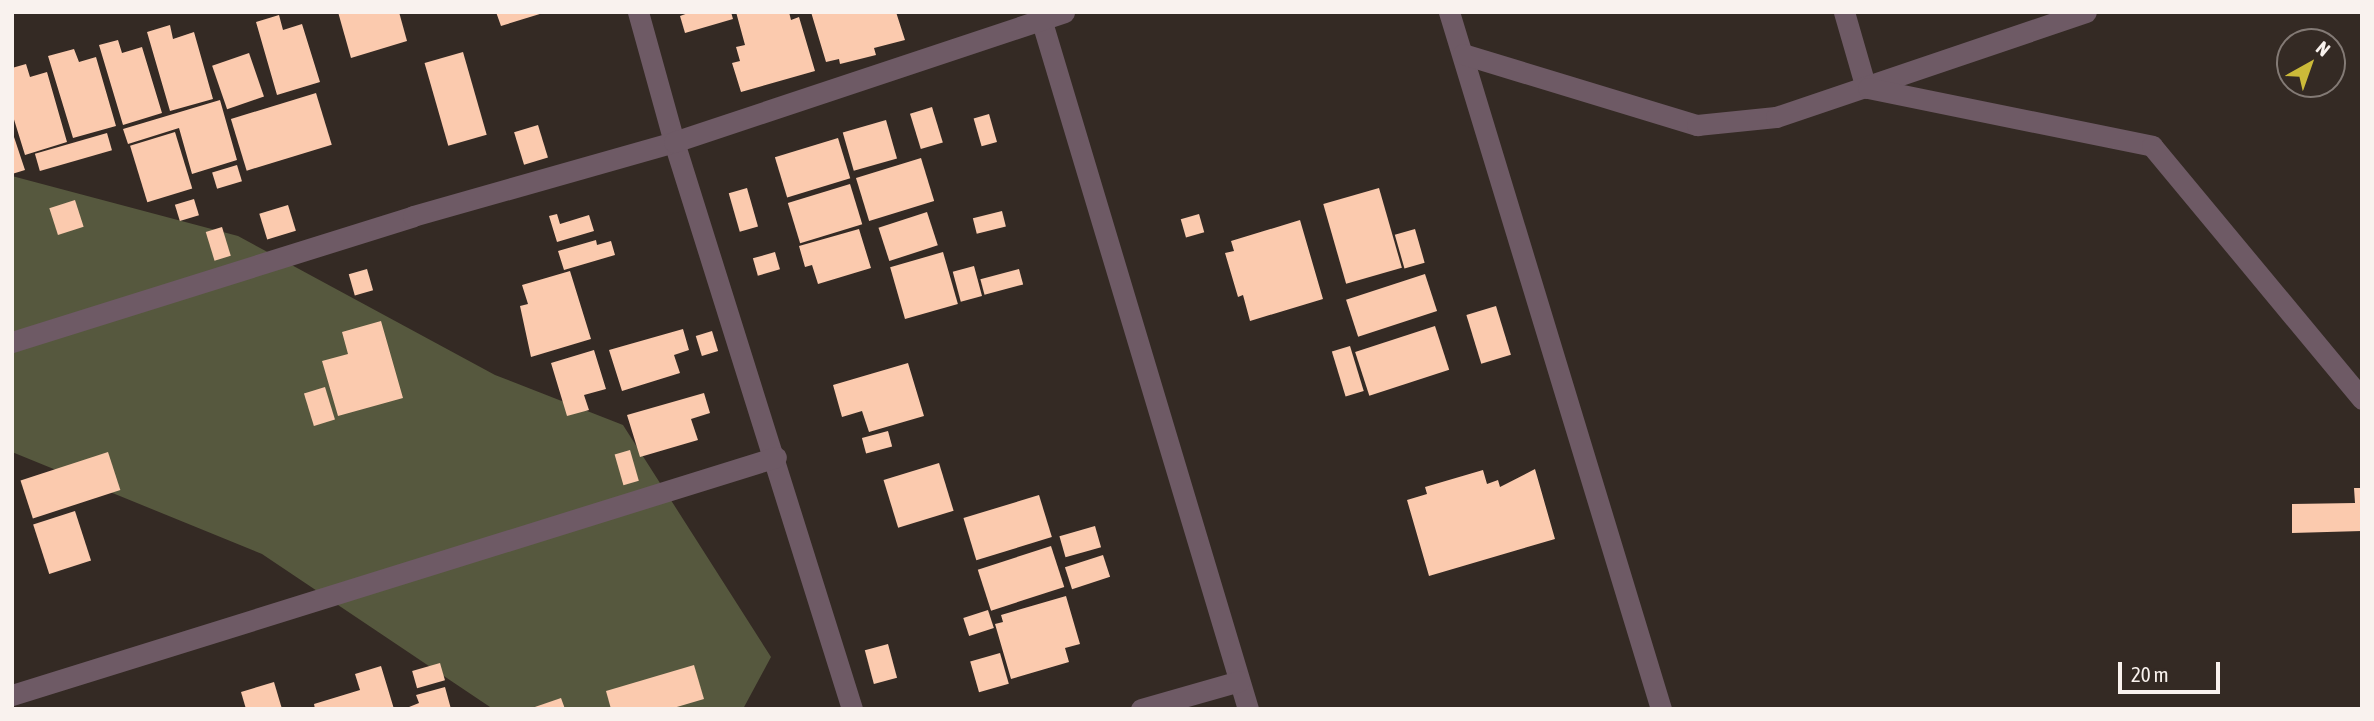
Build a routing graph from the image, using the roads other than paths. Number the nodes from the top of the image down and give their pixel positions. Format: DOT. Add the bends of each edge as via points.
graph roads {
  1 [pos="638,12"];
  2 [pos="1064,12"];
  3 [pos="1449,12"];
  4 [pos="1844,12"];
  5 [pos="2086,12"];
  6 [pos="1040,16"];
  7 [pos="1463,54"];
  8 [pos="1866,88"];
  9 [pos="674,142"];
  10 [pos="12,342"];
  11 [pos="2362,399"];
  12 [pos="776,457"];
  13 [pos="1239,681"];
  14 [pos="12,695"];
  15 [pos="852,709"];
  16 [pos="1141,709"];
  17 [pos="1248,709"];
  18 [pos="1661,709"];
  1 -- 9 [label="street"];
  2 -- 6 [label="street"];
  3 -- 7 [label="street"];
  4 -- 8 [label="street"];
  5 -- 8 [label="street"];
  6 -- 9 [label="street"];
  6 -- 13 [label="street"];
  7 -- 8 [label="street" via="1698,125 1776,117"];
  7 -- 18 [label="street"];
  8 -- 11 [label="street" via="2152,146"];
  9 -- 10 [label="street" via="413,216"];
  9 -- 12 [label="street"];
  12 -- 14 [label="street"];
  12 -- 15 [label="street"];
  13 -- 16 [label="street"];
  13 -- 17 [label="street"];
}
